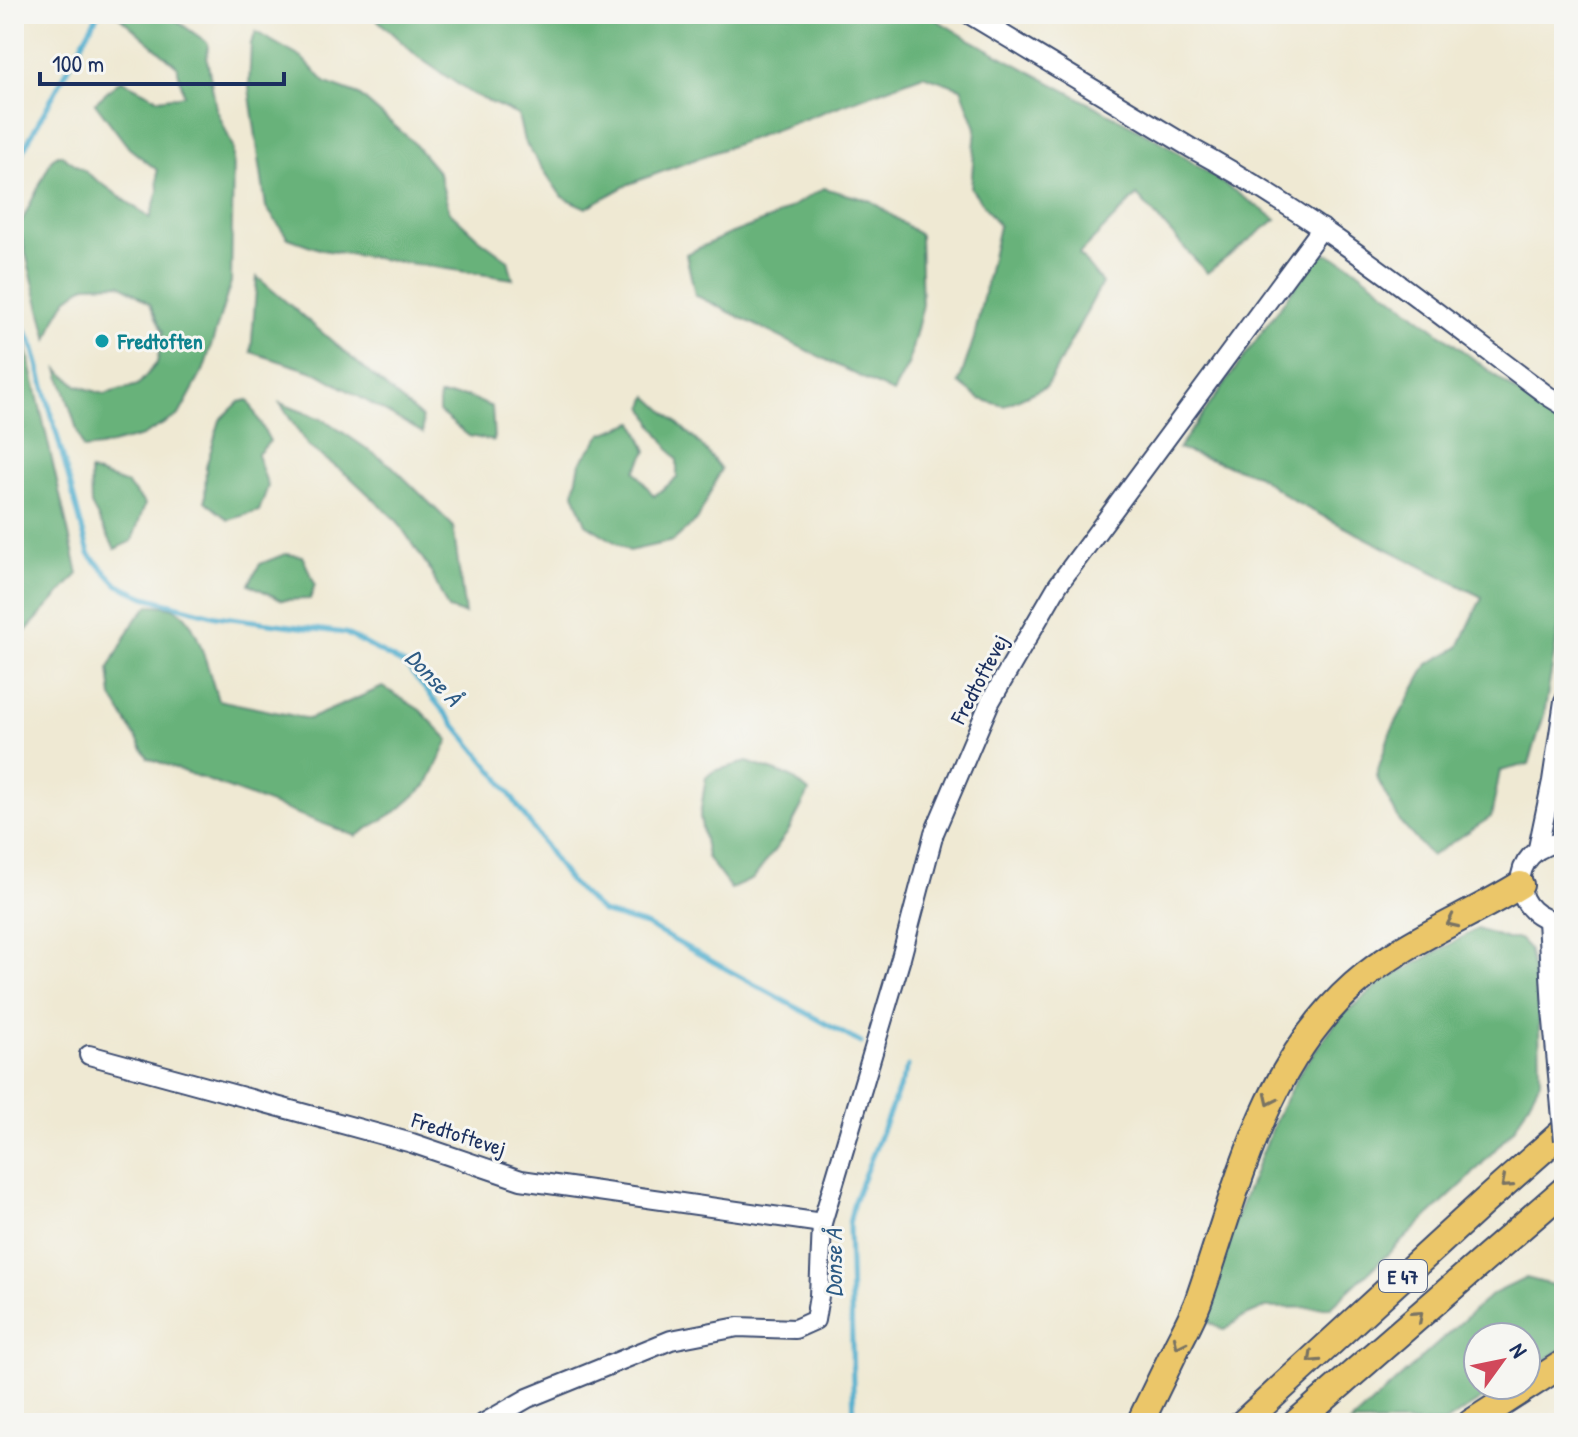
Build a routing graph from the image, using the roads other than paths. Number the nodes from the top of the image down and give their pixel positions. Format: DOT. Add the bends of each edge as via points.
graph roads {
  1 [pos="969,14"];
  2 [pos="1322,228"];
  3 [pos="1564,406"];
  4 [pos="1564,701"];
  5 [pos="1564,842"];
  6 [pos="1538,848"];
  7 [pos="1520,885"];
  8 [pos="1556,920"];
  9 [pos="89,1055"];
  10 [pos="1564,1131"];
  11 [pos="1564,1140"];
  12 [pos="1564,1190"];
  13 [pos="822,1223"];
  14 [pos="1560,1368"];
  15 [pos="484,1423"];
  16 [pos="1140,1423"];
  17 [pos="1243,1423"];
  18 [pos="1296,1423"];
  19 [pos="1471,1423"];
  1 -- 2 [label="street"];
  2 -- 3 [label="street"];
  2 -- 13 [label="street, Fredtoftevej" via="1058,585 990,702 934,833"];
  4 -- 6 [label="street"];
  5 -- 6 [label="street"];
  6 -- 7 [label="street" via="1524,864"];
  7 -- 8 [label="street" via="1528,906"];
  7 -- 16 [label="highway, one-way" via="1388,958 1326,1013 1296,1051 1254,1135 1196,1307"];
  8 -- 11 [label="street, bridge" via="1552,1010"];
  9 -- 13 [label="street, Fredtoftevej" via="412,1143 521,1180"];
  10 -- 17 [label="highway, E 47, one-way"];
  18 -- 12 [label="highway, E 47, one-way"];
  13 -- 15 [label="street, Fredtoftevej" via="815,1320 795,1329 738,1327 671,1340 528,1398"];
  14 -- 19 [label="highway"];
}
